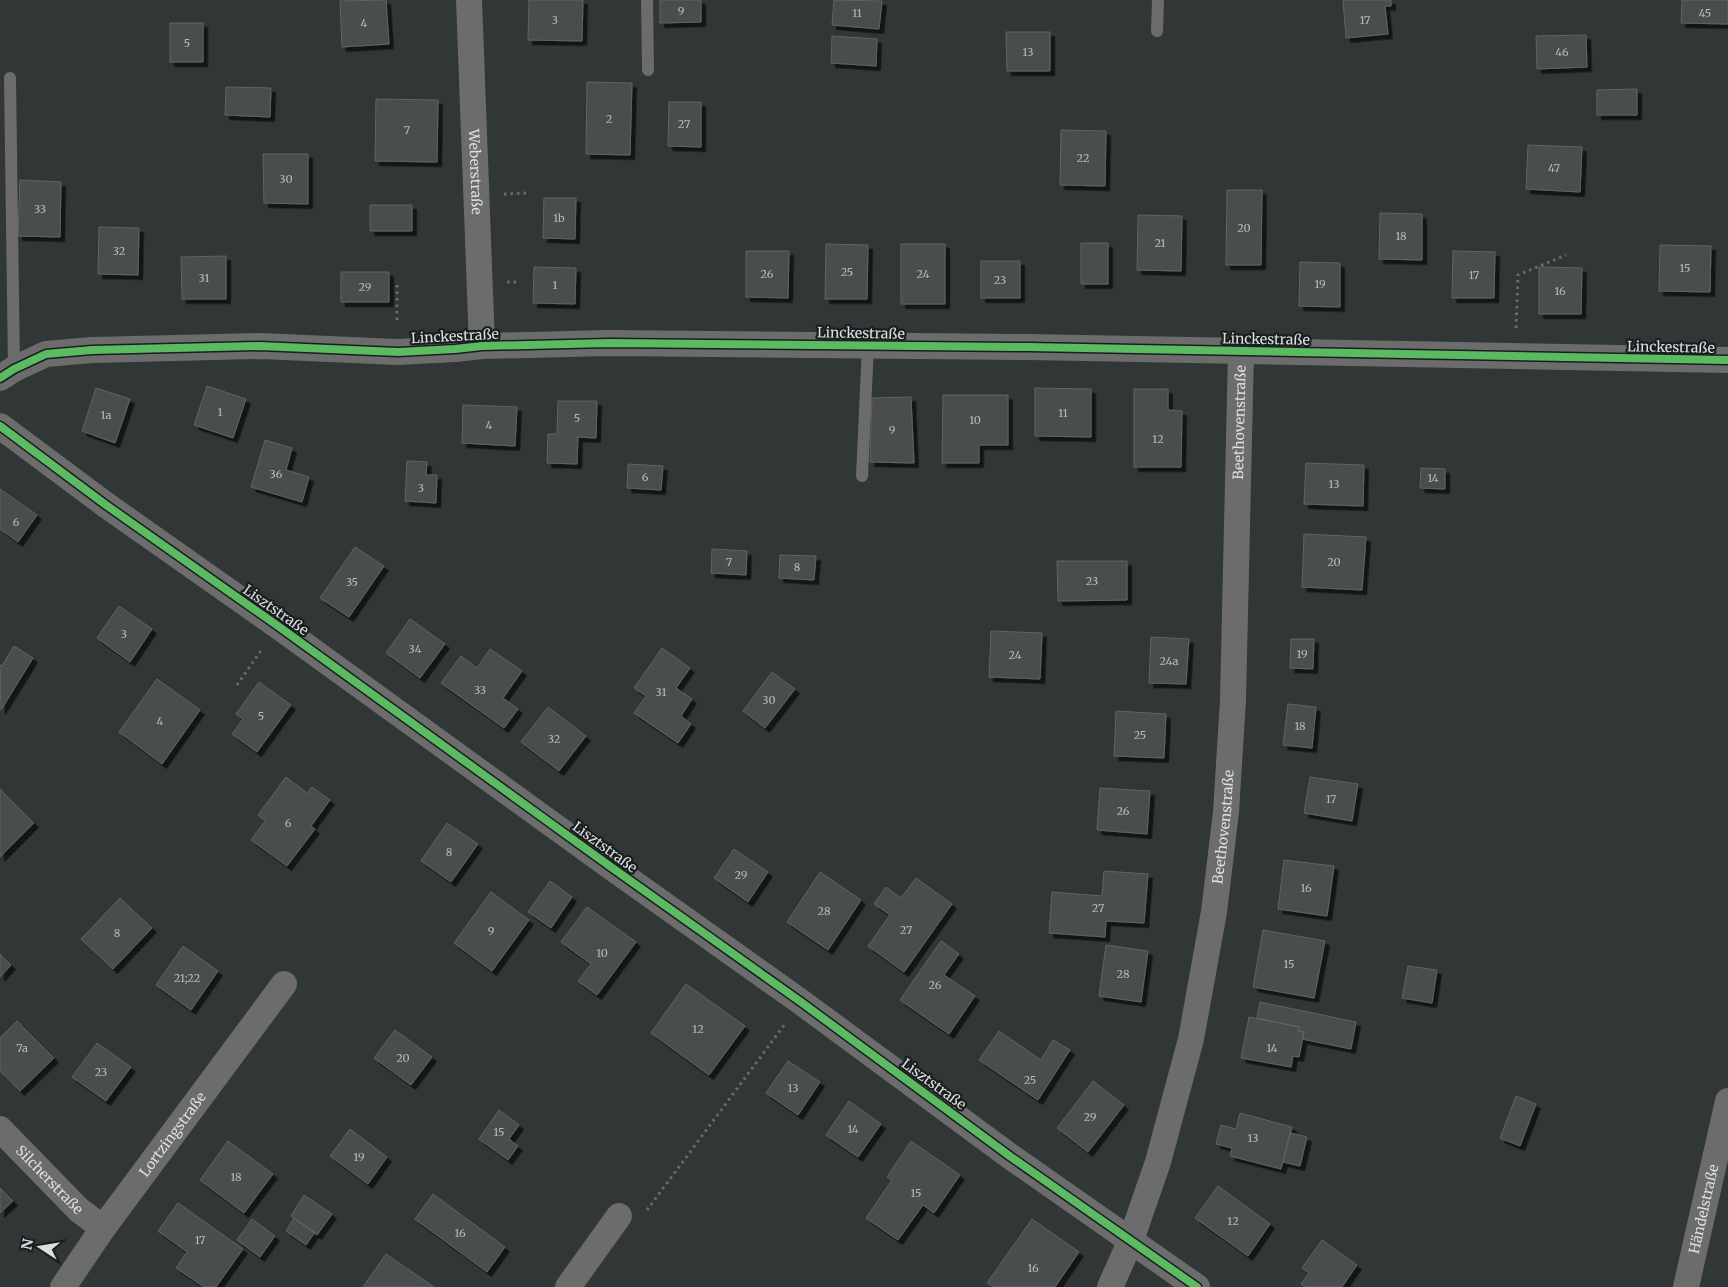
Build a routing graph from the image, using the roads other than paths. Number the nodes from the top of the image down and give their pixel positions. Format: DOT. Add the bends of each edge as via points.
graph roads {
  1 [pos="469,0"];
  2 [pos="647,0"];
  3 [pos="1158,0"];
  4 [pos="1158,31"];
  5 [pos="648,70"];
  6 [pos="10,78"];
  7 [pos="868,345"];
  8 [pos="482,346"];
  9 [pos="1241,351"];
  10 [pos="1728,360"];
  11 [pos="7,373"];
  12 [pos="0,426"];
  13 [pos="862,476"];
  14 [pos="284,984"];
  15 [pos="1728,1101"];
  16 [pos="0,1129"];
  17 [pos="619,1216"];
  18 [pos="103,1228"];
  19 [pos="1131,1240"];
  20 [pos="62,1287"];
  21 [pos="568,1287"];
  22 [pos="1110,1287"];
  23 [pos="1196,1287"];
  24 [pos="1686,1287"];
  1 -- 8 [label="street, Weberstraße"];
  2 -- 5 [label="lane"];
  3 -- 4 [label="lane"];
  6 -- 11 [label="lane"];
  7 -- 8 [label="street, Linckestraße" via="609,343"];
  7 -- 9 [label="street, Linckestraße"];
  7 -- 13 [label="lane"];
  8 -- 11 [label="street, Linckestraße" via="398,352 260,346 92,350 46,354"];
  9 -- 10 [label="street, Linckestraße"];
  9 -- 19 [label="street, Beethovenstraße" via="1234,682 1226,812 1215,903 1191,1039 1158,1162"];
  12 -- 19 [label="street, Lisztstraße" via="801,1002 1011,1157"];
  14 -- 18 [label="street, Lortzingstraße"];
  15 -- 24 [label="street, Händelstraße"];
  16 -- 18 [label="street, Silcherstraße" via="80,1210"];
  17 -- 21 [label="street"];
  18 -- 20 [label="street, Lortzingstraße"];
  19 -- 22 [label="street, Beethovenstraße"];
  19 -- 23 [label="street, Lisztstraße"];
}
